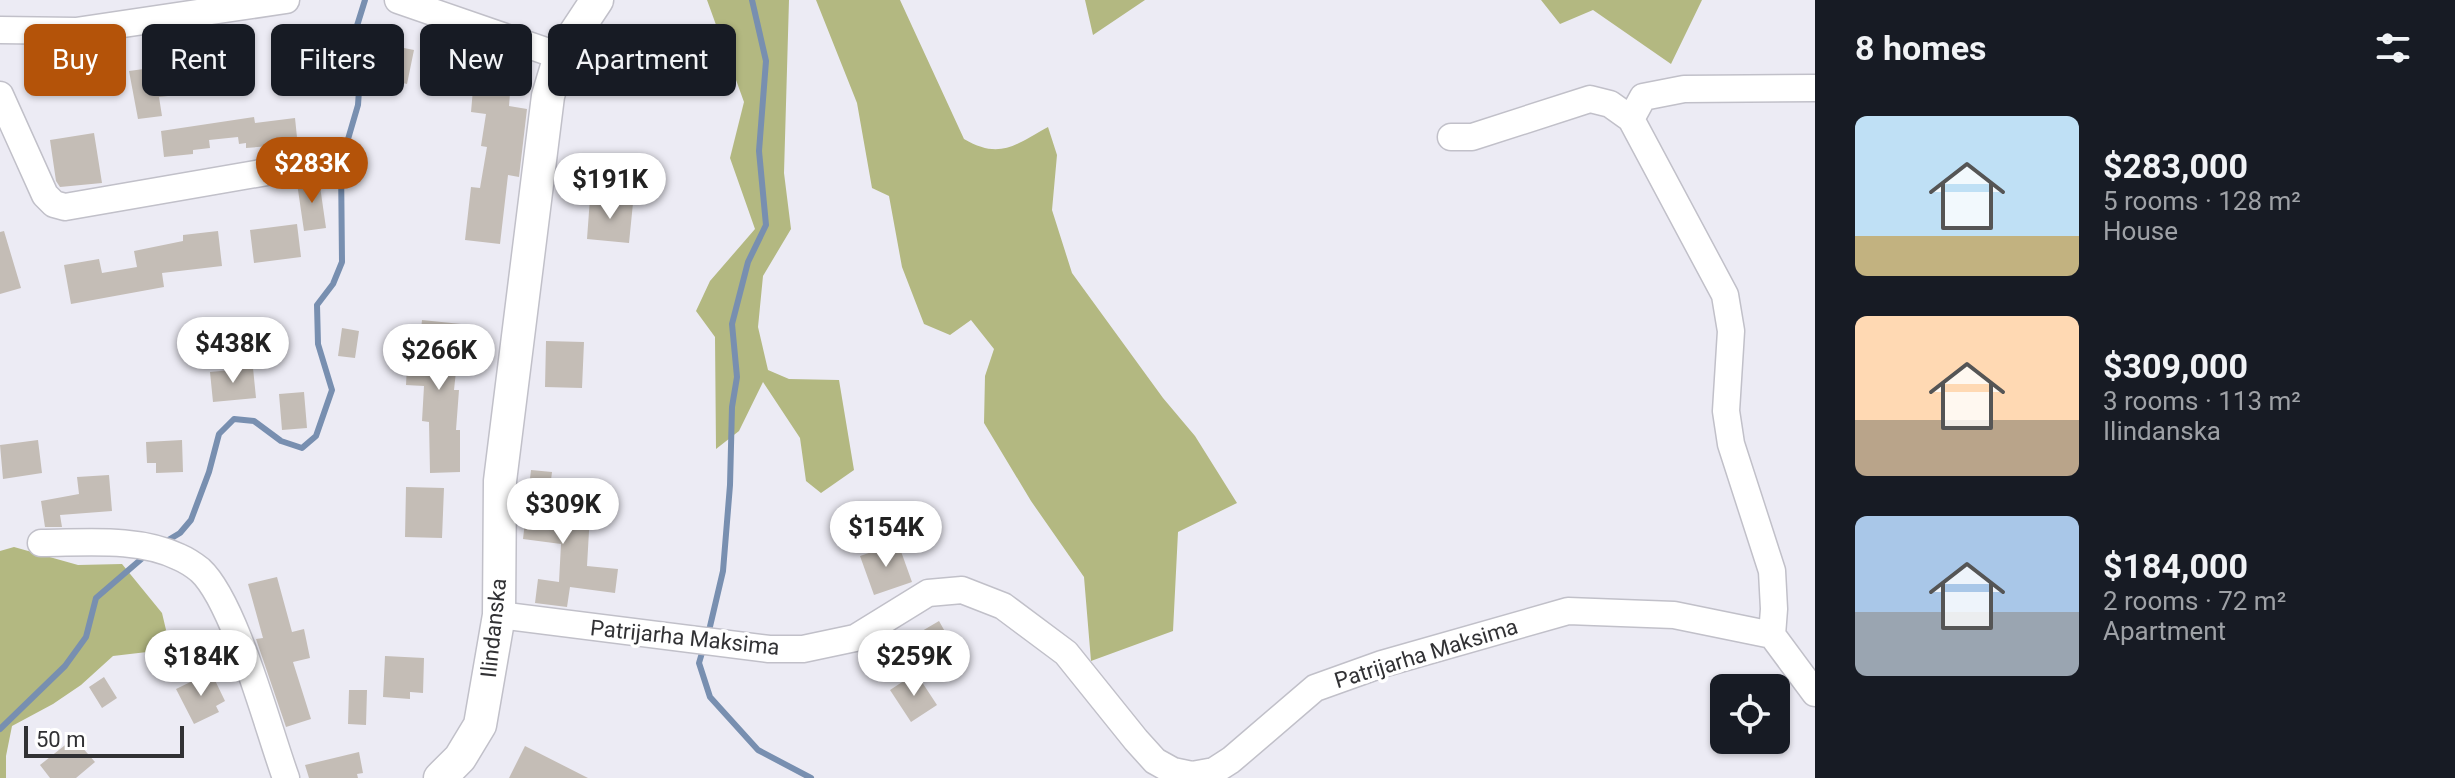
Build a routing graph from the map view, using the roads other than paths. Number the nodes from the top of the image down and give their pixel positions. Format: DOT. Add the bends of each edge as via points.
graph roads {
  1 [pos="286,0"];
  2 [pos="398,0"];
  3 [pos="597,0"];
  4 [pos="423,5"];
  5 [pos="581,24"];
  6 [pos="0,30"];
  7 [pos="548,52"];
  8 [pos="1815,88"];
  9 [pos="0,95"];
  10 [pos="548,96"];
  11 [pos="1631,119"];
  12 [pos="1451,137"];
  13 [pos="307,165"];
  14 [pos="41,543"];
  15 [pos="499,615"];
  16 [pos="1772,635"];
  17 [pos="1815,693"];
  18 [pos="286,778"];
  19 [pos="440,778"];
  1 -- 6 [label="street" via="76,31"];
  2 -- 4 [label="street"];
  3 -- 5 [label="street, Ilindanska"];
  4 -- 7 [label="street"];
  8 -- 11 [label="street" via="1684,89 1643,97"];
  9 -- 13 [label="street" via="45,195 58,206"];
  10 -- 15 [label="street, Ilindanska" via="500,481"];
  11 -- 12 [label="street" via="1610,104 1590,99 1472,137"];
  11 -- 16 [label="street" via="1725,295 1731,331 1726,411 1731,444 1772,571"];
  14 -- 18 [label="street" via="159,550 201,571 236,632"];
  15 -- 16 [label="street, Patrijarha Maksima" via="803,649 855,638 928,593 962,590 1003,606 1066,653 1155,761 1192,775 1214,771 1231,760 1315,688 1568,611 1674,615"];
  15 -- 19 [label="street, Ilindanska" via="480,725"];
  16 -- 17 [label="street"];
}
